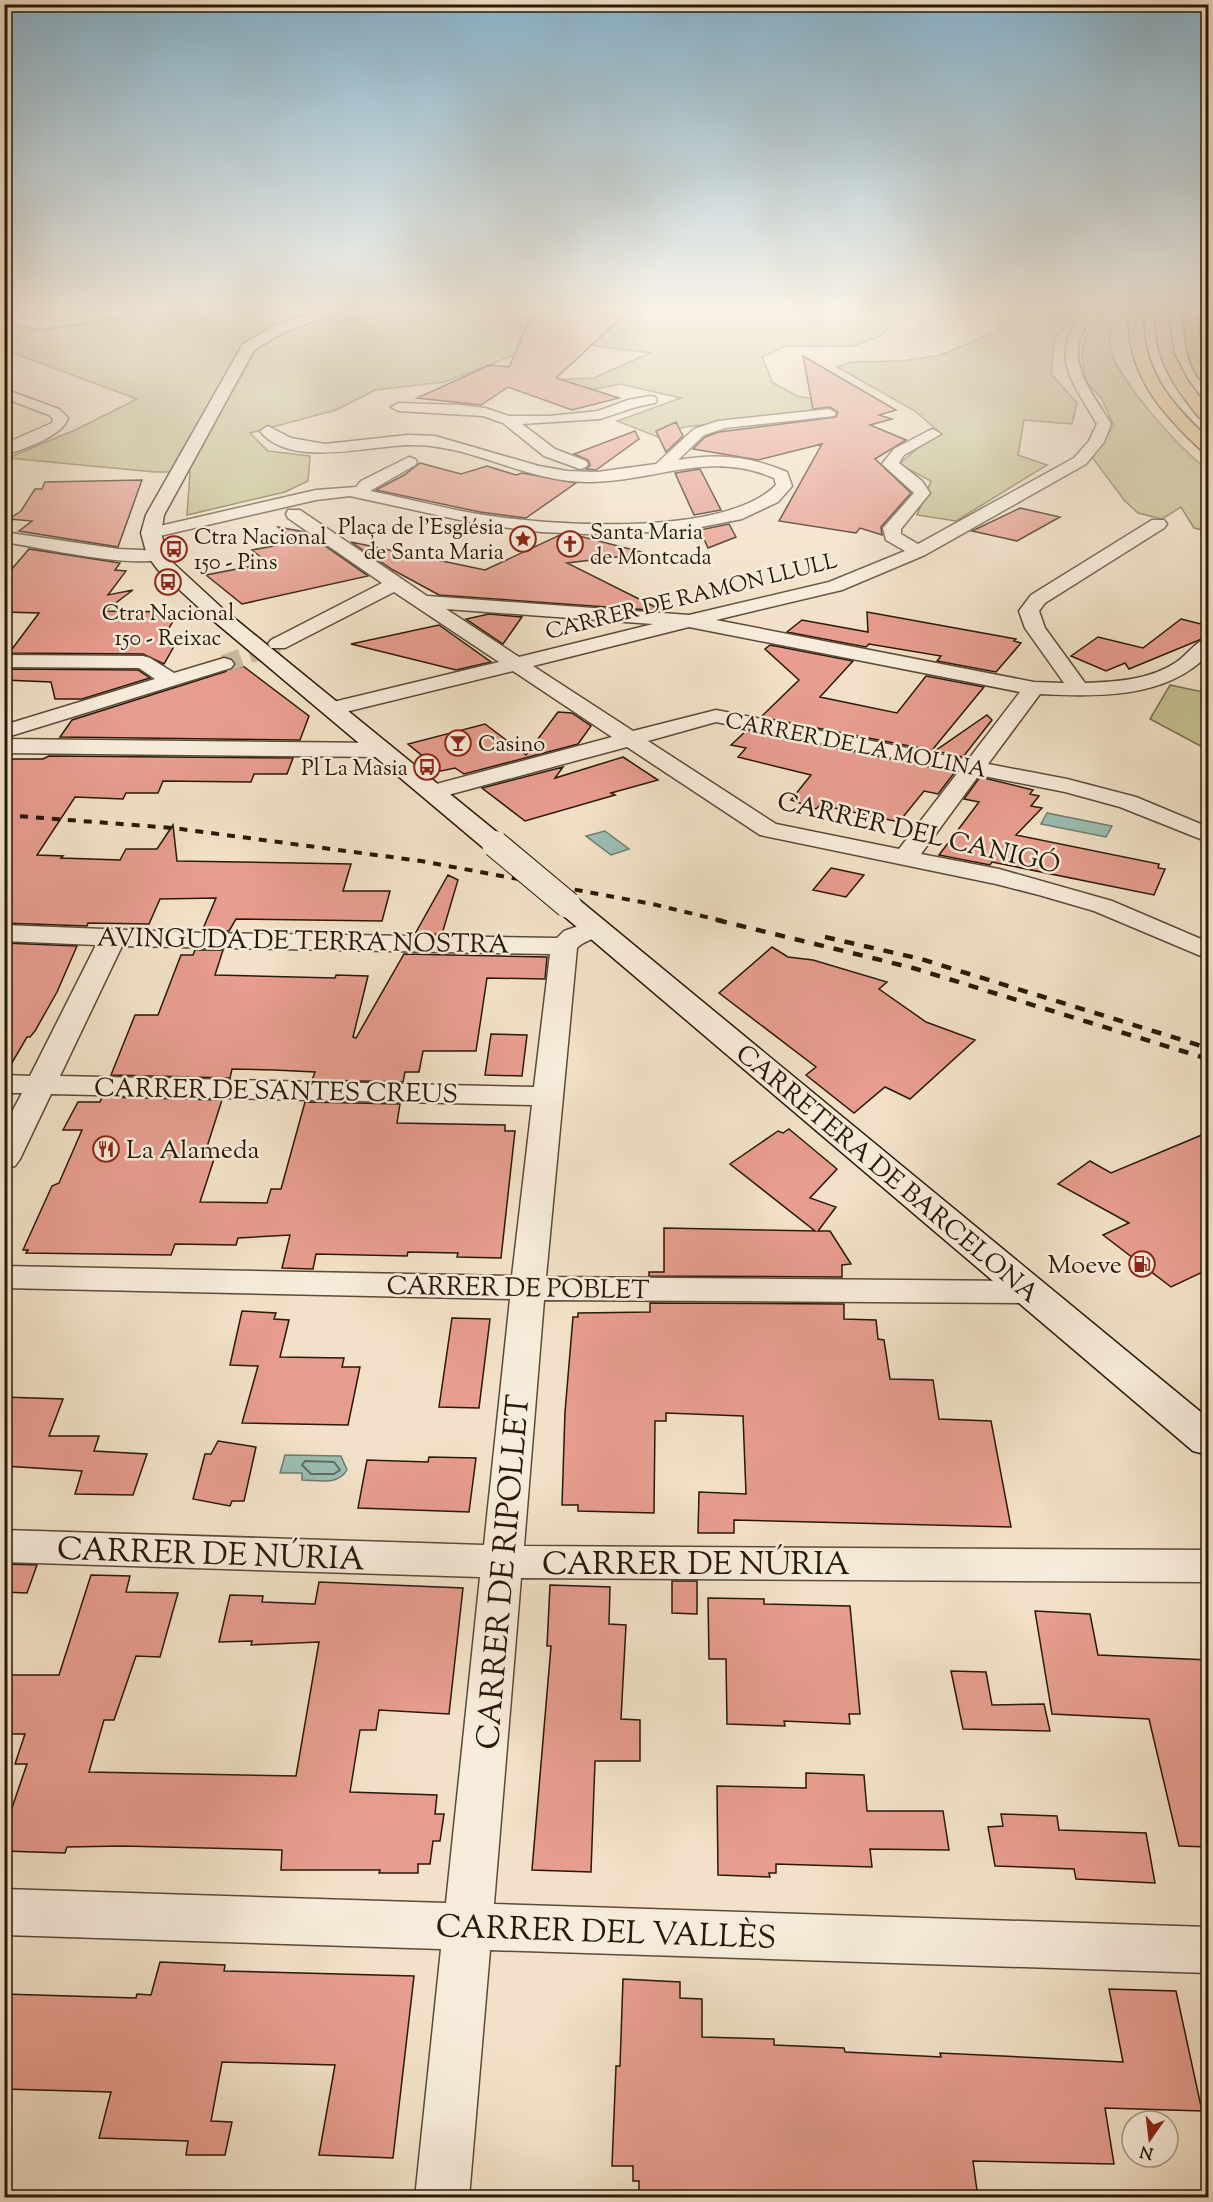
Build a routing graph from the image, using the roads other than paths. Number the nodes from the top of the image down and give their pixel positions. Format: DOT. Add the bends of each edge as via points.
graph roads {
  1 [pos="52,413"];
  2 [pos="212,413"];
  3 [pos="483,413"];
  4 [pos="603,413"];
  5 [pos="829,413"];
  6 [pos="1098,413"];
  7 [pos="1175,413"];
  8 [pos="508,420"];
  9 [pos="268,431"];
  10 [pos="933,434"];
  11 [pos="1209,447"];
  12 [pos="4,450"];
  13 [pos="409,462"];
  14 [pos="663,465"];
  15 [pos="621,473"];
  16 [pos="361,492"];
  17 [pos="294,514"];
  18 [pos="1158,524"];
  19 [pos="151,533"];
  20 [pos="4,537"];
  21 [pos="919,551"];
  22 [pos="157,555"];
  23 [pos="395,584"];
  24 [pos="650,598"];
  25 [pos="425,602"];
  26 [pos="689,621"];
  27 [pos="278,644"];
  28 [pos="1209,644"];
  29 [pos="4,661"];
  30 [pos="516,662"];
  31 [pos="224,664"];
  32 [pos="171,680"];
  33 [pos="1034,688"];
  34 [pos="1080,690"];
  35 [pos="333,709"];
  36 [pos="4,732"];
  37 [pos="632,739"];
  38 [pos="4,746"];
  39 [pos="382,750"];
  40 [pos="973,767"];
  41 [pos="433,792"];
  42 [pos="1209,835"];
  43 [pos="905,858"];
  44 [pos="596,928"];
  45 [pos="4,933"];
  46 [pos="114,936"];
  47 [pos="564,946"];
  48 [pos="1209,951"];
  49 [pos="4,1084"];
  50 [pos="40,1085"];
  51 [pos="548,1096"];
  52 [pos="4,1159"];
  53 [pos="4,1277"];
  54 [pos="528,1288"];
  55 [pos="1031,1292"];
  56 [pos="1209,1440"];
  57 [pos="4,1546"];
  58 [pos="503,1562"];
  59 [pos="1209,1566"];
  60 [pos="4,1911"];
  61 [pos="468,1926"];
  62 [pos="1209,1950"];
  63 [pos="442,2198"];
  1 -- 12 [label="street" via="61,418 59,425"];
  2 -- 19 [label="main road" via="155,515"];
  3 -- 8 [label="street"];
  4 -- 8 [label="street" via="549,420"];
  5 -- 14 [label="street" via="723,424 699,432"];
  6 -- 21 [label="street, CARRER DE RAMON LLULL" via="1104,424 1096,442 1080,461"];
  7 -- 11 [label="highway"];
  8 -- 15 [label="street" via="555,457"];
  9 -- 15 [label="street" via="282,441 317,447 427,440 546,473 593,477"];
  10 -- 21 [label="street" via="898,452 890,464 919,486 922,493 892,528 892,536 898,542"];
  13 -- 16 [label="street" via="367,484"];
  14 -- 15 [label="street"];
  14 -- 16 [label="street" via="737,462 774,471 781,476 784,486 772,498 718,520 620,529 503,523"];
  16 -- 19 [label="street" via="316,495"];
  17 -- 23 [label="street, CARRER DEL CANIGÓ"];
  18 -- 34 [label="street" via="1038,598 1029,611 1035,628"];
  19 -- 22 [label="main road"];
  20 -- 22 [label="street" via="119,554"];
  21 -- 26 [label="street, CARRER DE RAMON LLULL" via="828,589"];
  22 -- 35 [label="main road, CARRETERA DE BARCELONA" via="216,613"];
  23 -- 25 [label="street, CARRER DEL CANIGÓ"];
  23 -- 27 [label="street"];
  24 -- 26 [label="street"];
  25 -- 26 [label="street"];
  25 -- 30 [label="street, CARRER DEL CANIGÓ"];
  26 -- 30 [label="street, CARRER DE RAMON LLULL"];
  26 -- 33 [label="street"];
  28 -- 34 [label="street" via="1181,669 1158,678"];
  29 -- 32 [label="street" via="143,663"];
  30 -- 35 [label="street, CARRER DE RAMON LLULL"];
  30 -- 37 [label="street, CARRER DEL CANIGÓ"];
  31 -- 32 [label="street"];
  32 -- 36 [label="street"];
  33 -- 34 [label="street"];
  33 -- 40 [label="street"];
  35 -- 39 [label="main road, CARRETERA DE BARCELONA"];
  37 -- 40 [label="street, CARRER DE LA MOLINA" via="716,716"];
  37 -- 41 [label="street, CARRER DE LA MOLINA"];
  37 -- 43 [label="street, CARRER DEL CANIGÓ" via="768,830"];
  38 -- 39 [label="street"];
  39 -- 41 [label="main road, CARRETERA DE BARCELONA"];
  40 -- 42 [label="street, CARRER DE LA MOLINA" via="1128,802"];
  40 -- 43 [label="street"];
  41 -- 44 [label="main road, CARRETERA DE BARCELONA, bridge"];
  43 -- 48 [label="street, CARRER DEL CANIGÓ" via="999,877 1103,906"];
  44 -- 47 [label="street" via="573,937"];
  44 -- 55 [label="main road, CARRETERA DE BARCELONA"];
  45 -- 46 [label="street, AVINGUDA DE TERRA NOSTRA"];
  46 -- 47 [label="street, AVINGUDA DE TERRA NOSTRA" via="203,941"];
  46 -- 50 [label="street"];
  47 -- 51 [label="street, CARRER DE RIPOLLET"];
  49 -- 50 [label="street, CARRER DE SANTES CREUS"];
  50 -- 51 [label="street, CARRER DE SANTES CREUS"];
  50 -- 52 [label="street"];
  51 -- 54 [label="street, CARRER DE RIPOLLET"];
  53 -- 54 [label="street, CARRER DE POBLET"];
  54 -- 55 [label="street, CARRER DE POBLET"];
  54 -- 58 [label="street, CARRER DE RIPOLLET"];
  55 -- 56 [label="main road, CARRETERA DE BARCELONA"];
  57 -- 58 [label="street, CARRER DE NÚRIA"];
  58 -- 59 [label="street, CARRER DE NÚRIA"];
  58 -- 61 [label="street, CARRER DE RIPOLLET"];
  60 -- 61 [label="street, CARRER DEL VALLÈS"];
  61 -- 62 [label="street, CARRER DEL VALLÈS"];
  61 -- 63 [label="street, CARRER DE RIPOLLET"];
}
